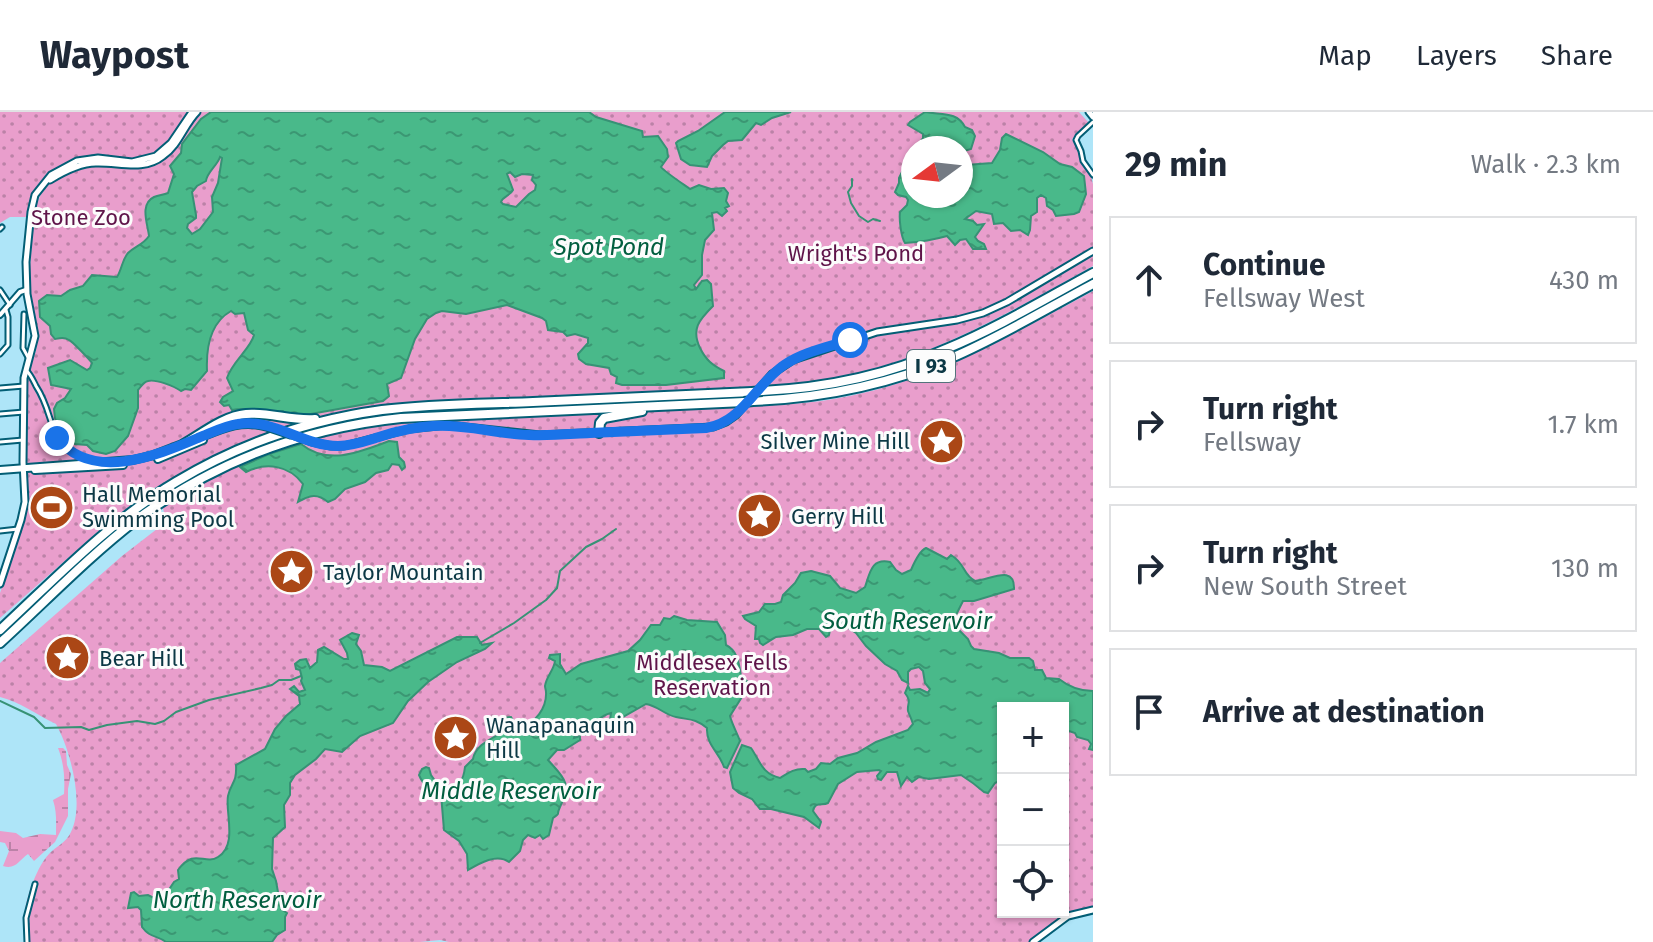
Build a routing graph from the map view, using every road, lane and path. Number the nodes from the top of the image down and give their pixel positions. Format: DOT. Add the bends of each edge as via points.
graph roads {
  1 [pos="195,112"];
  2 [pos="1091,115"];
  3 [pos="1093,164"];
  4 [pos="1086,165"];
  5 [pos="1093,175"];
  6 [pos="1093,251"];
  7 [pos="1093,273"];
  8 [pos="1093,284"];
  9 [pos="0,290"];
  10 [pos="26,290"];
  11 [pos="8,307"];
  12 [pos="24,314"];
  13 [pos="0,315"];
  14 [pos="0,354"];
  15 [pos="29,359"];
  16 [pos="26,370"];
  17 [pos="24,386"];
  18 [pos="0,388"];
  19 [pos="753,396"];
  20 [pos="673,405"];
  21 [pos="24,412"];
  22 [pos="0,414"];
  23 [pos="336,418"];
  24 [pos="252,424"];
  25 [pos="599,433"];
  26 [pos="292,435"];
  27 [pos="23,440"];
  28 [pos="0,442"];
  29 [pos="184,444"];
  30 [pos="97,462"];
  31 [pos="23,469"];
  32 [pos="0,470"];
  33 [pos="18,529"];
  34 [pos="0,531"];
  35 [pos="0,584"];
  36 [pos="0,630"];
  37 [pos="0,643"];
  38 [pos="35,884"];
  39 [pos="1093,911"];
  40 [pos="27,942"];
  41 [pos="1033,942"];
  1 -- 10 [label="main road" via="158,155 135,162 75,162 48,177 33,203"];
  2 -- 4 [label="street" via="1076,139"];
  3 -- 4 [label="street"];
  4 -- 5 [label="street"];
  6 -- 25 [label="main road" via="983,313 877,332 793,360 721,424"];
  7 -- 19 [label="highway, I 93" via="913,363 836,383"];
  8 -- 19 [label="highway, I 93" via="975,347 908,375 802,398"];
  9 -- 11 [label="street"];
  10 -- 11 [label="street"];
  10 -- 15 [label="main road" via="35,334"];
  11 -- 13 [label="street"];
  11 -- 14 [label="street" via="8,345"];
  12 -- 15 [label="street" via="23,347"];
  15 -- 16 [label="main road"];
  16 -- 17 [label="main road"];
  16 -- 30 [label="street" via="43,396 60,442"];
  17 -- 18 [label="street"];
  17 -- 21 [label="main road"];
  19 -- 20 [label="highway, I 93"];
  19 -- 23 [label="highway, I 93" via="415,407"];
  20 -- 25 [label="highway" via="605,418"];
  20 -- 37 [label="highway, I 93" via="392,419 279,444 213,472 152,509"];
  21 -- 22 [label="street"];
  21 -- 27 [label="main road"];
  23 -- 29 [label="highway" via="239,415"];
  23 -- 36 [label="highway, I 93" via="249,445 177,481 118,523"];
  24 -- 26 [label="main road, bridge"];
  24 -- 29 [label="main road" via="227,426"];
  24 -- 31 [label="main road" via="147,462"];
  25 -- 26 [label="main road, bridge" via="528,435 447,425 343,446"];
  27 -- 28 [label="street"];
  27 -- 31 [label="main road"];
  29 -- 30 [label="main road" via="146,458"];
  30 -- 31 [label="main road"];
  31 -- 32 [label="main road"];
  31 -- 33 [label="main road" via="25,502"];
  33 -- 34 [label="street"];
  33 -- 35 [label="main road"];
  38 -- 40 [label="street" via="26,918"];
  39 -- 41 [label="main road" via="1068,916"];
}
